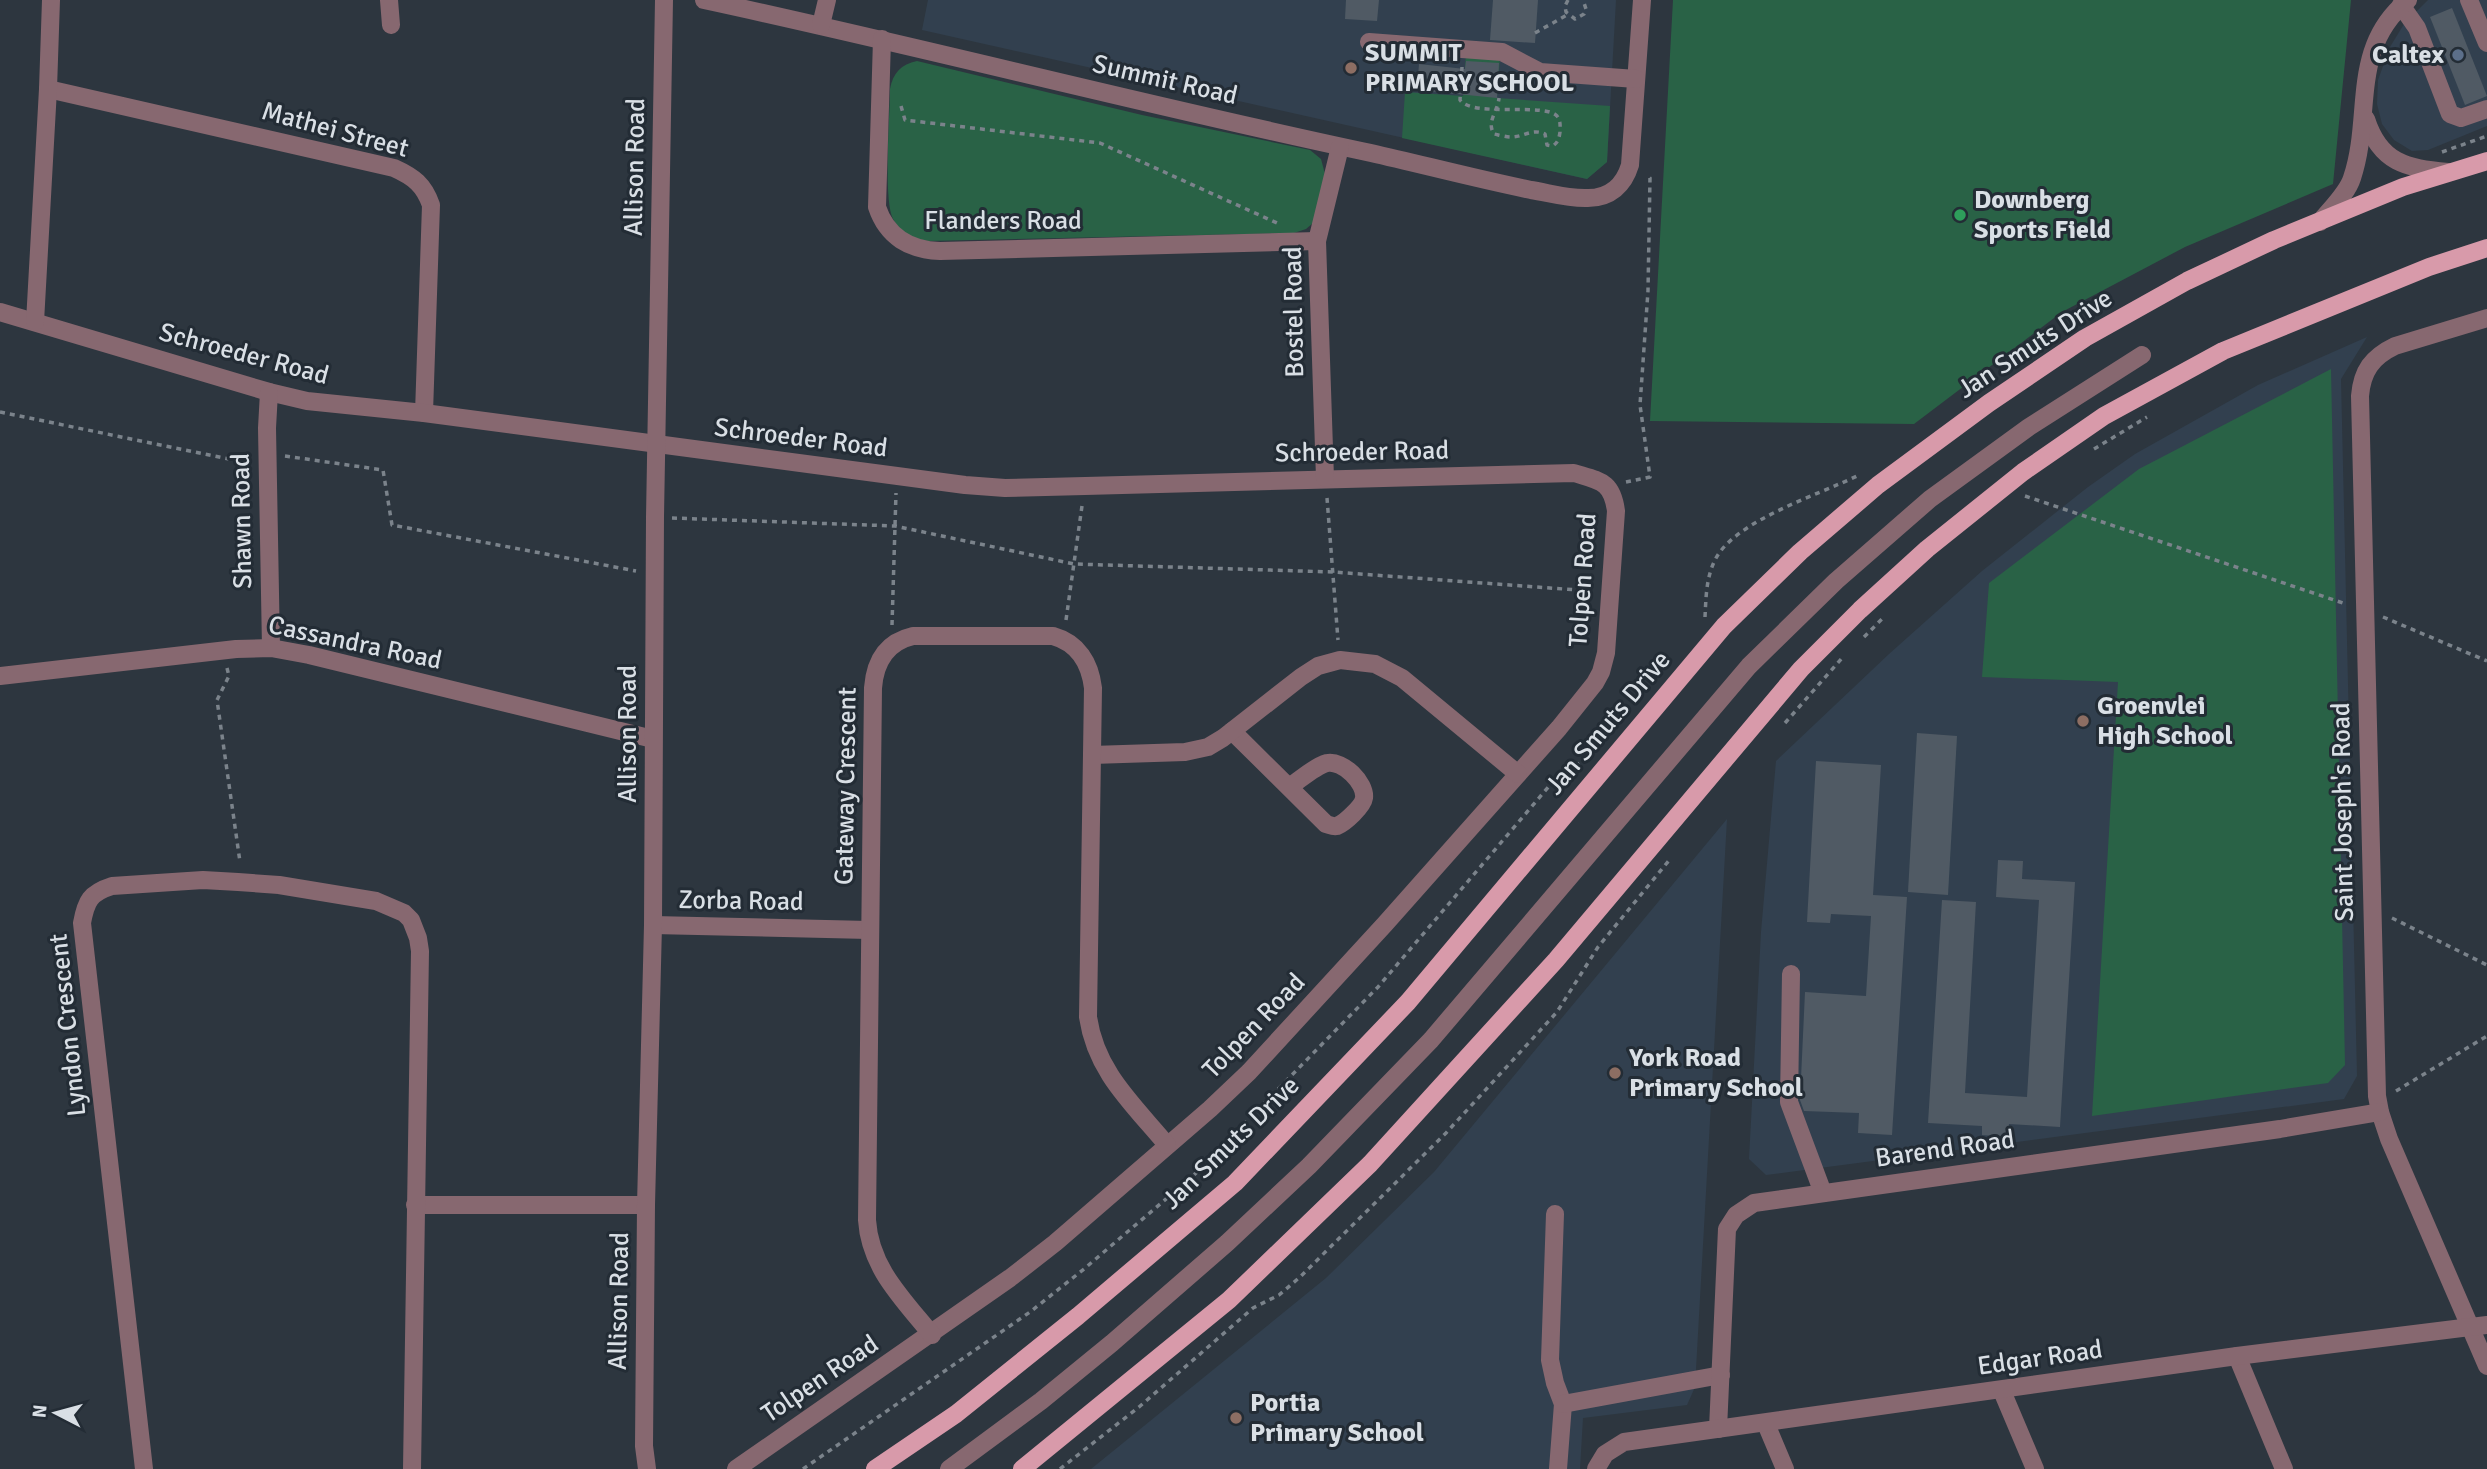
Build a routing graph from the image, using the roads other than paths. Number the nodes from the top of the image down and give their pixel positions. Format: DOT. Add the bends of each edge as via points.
graph roads {
  1 [pos="51,0"];
  2 [pos="389,0"];
  3 [pos="664,0"];
  4 [pos="704,0"];
  5 [pos="827,0"];
  6 [pos="1642,0"];
  7 [pos="2469,0"];
  8 [pos="2404,3"];
  9 [pos="391,25"];
  10 [pos="821,25"];
  11 [pos="882,39"];
  12 [pos="1369,42"];
  13 [pos="2487,43"];
  14 [pos="1636,79"];
  15 [pos="48,89"];
  16 [pos="2487,109"];
  17 [pos="2364,112"];
  18 [pos="1340,147"];
  19 [pos="2487,161"];
  20 [pos="2448,172"];
  21 [pos="2320,222"];
  22 [pos="1317,241"];
  23 [pos="2487,248"];
  24 [pos="0,312"];
  25 [pos="2487,318"];
  26 [pos="35,322"];
  27 [pos="2142,355"];
  28 [pos="269,392"];
  29 [pos="424,413"];
  30 [pos="656,445"];
  31 [pos="1325,478"];
  32 [pos="1607,485"];
  33 [pos="271,648"];
  34 [pos="0,676"];
  35 [pos="1232,731"];
  36 [pos="653,739"];
  37 [pos="1092,755"];
  38 [pos="1518,774"];
  39 [pos="1289,788"];
  40 [pos="653,925"];
  41 [pos="869,930"];
  42 [pos="1791,974"];
  43 [pos="2380,1112"];
  44 [pos="1167,1145"];
  45 [pos="1823,1193"];
  46 [pos="415,1205"];
  47 [pos="646,1205"];
  48 [pos="1555,1214"];
  49 [pos="2478,1326"];
  50 [pos="932,1335"];
  51 [pos="2237,1356"];
  52 [pos="2487,1366"];
  53 [pos="1721,1375"];
  54 [pos="2002,1391"];
  55 [pos="1563,1404"];
  56 [pos="1766,1424"];
  57 [pos="1718,1429"];
  58 [pos="1600,1462"];
  59 [pos="145,1469"];
  60 [pos="412,1469"];
  61 [pos="647,1469"];
  62 [pos="736,1469"];
  63 [pos="875,1469"];
  64 [pos="949,1469"];
  65 [pos="1022,1469"];
  66 [pos="1558,1469"];
  67 [pos="1785,1469"];
  68 [pos="2035,1469"];
  69 [pos="2284,1469"];
  1 -- 15 [label="street"];
  2 -- 9 [label="street"];
  3 -- 30 [label="street, Allison Road"];
  4 -- 10 [label="street, Summit Road"];
  5 -- 10 [label="street"];
  6 -- 14 [label="street"];
  7 -- 13 [label="street"];
  8 -- 16 [label="street" via="2450,114 2461,118"];
  8 -- 17 [label="street" via="2372,52"];
  10 -- 11 [label="street, Summit Road"];
  11 -- 18 [label="street, Summit Road"];
  11 -- 22 [label="street, Flanders Road" via="877,207 890,231 909,246 940,251"];
  12 -- 14 [label="street" via="1502,52 1540,72"];
  14 -- 18 [label="street, Summit Road" via="1630,165 1614,191 1595,198 1572,198"];
  15 -- 26 [label="street"];
  15 -- 29 [label="street, Mathei Street" via="394,168 419,181 431,205"];
  17 -- 20 [label="street" via="2371,135 2395,162 2413,169"];
  17 -- 21 [label="street" via="2351,182"];
  18 -- 22 [label="street, Bostel Road"];
  19 -- 20 [label="main road, Jan Smuts Drive"];
  20 -- 21 [label="main road, Jan Smuts Drive"];
  21 -- 63 [label="main road, Jan Smuts Drive" via="2187,281 2085,338 1878,485 1800,552 1724,626 1408,1002 1235,1183 966,1406"];
  22 -- 31 [label="street, Bostel Road"];
  23 -- 65 [label="main road" via="2223,351 2104,416 1927,549 1801,669 1556,960 1370,1164 1229,1300"];
  24 -- 26 [label="street, Schroeder Road"];
  25 -- 43 [label="street, Saint Joseph's Road" via="2383,352 2361,382"];
  26 -- 28 [label="street, Schroeder Road"];
  27 -- 64 [label="street" via="2029,427 1930,499 1836,581 1749,666 1431,1040 1309,1166 1112,1343"];
  28 -- 29 [label="street, Schroeder Road" via="307,401"];
  28 -- 33 [label="street, Shawn Road"];
  29 -- 30 [label="street, Schroeder Road"];
  30 -- 31 [label="street, Schroeder Road" via="1005,488"];
  30 -- 36 [label="street, Allison Road"];
  31 -- 32 [label="street, Schroeder Road" via="1574,473"];
  32 -- 38 [label="street, Tolpen Road" via="1616,511 1601,672"];
  33 -- 34 [label="street, Cassandra Road"];
  33 -- 36 [label="street, Cassandra Road"];
  35 -- 37 [label="street" via="1208,747 1185,752"];
  35 -- 38 [label="street" via="1318,666 1362,661 1402,678"];
  35 -- 39 [label="street"];
  36 -- 40 [label="street, Allison Road"];
  37 -- 41 [label="street, Gateway Crescent" via="1090,670 1064,639 913,636 891,645 876,667 873,688"];
  37 -- 44 [label="street" via="1091,1035 1110,1076"];
  38 -- 44 [label="street, Tolpen Road" via="1249,1072"];
  40 -- 41 [label="street, Zorba Road"];
  40 -- 47 [label="street, Allison Road"];
  41 -- 50 [label="street, Gateway Crescent" via="868,1236 883,1275"];
  42 -- 45 [label="street" via="1788,1102"];
  43 -- 45 [label="street, Barend Road"];
  43 -- 49 [label="street, Saint Joseph's Road"];
  44 -- 50 [label="street, Tolpen Road" via="1055,1243"];
  45 -- 53 [label="street, Barend Road" via="1754,1203 1731,1221"];
  46 -- 47 [label="street"];
  46 -- 59 [label="street, Lyndon Crescent" via="419,951 411,920 404,913 376,901 279,885 203,880 113,886 91,898 84,910 82,934"];
  46 -- 60 [label="street, Lyndon Crescent"];
  47 -- 61 [label="street, Allison Road"];
  48 -- 55 [label="street" via="1550,1360"];
  49 -- 51 [label="street, Edgar Road"];
  49 -- 52 [label="street, Saint Joseph's Road"];
  50 -- 62 [label="street, Tolpen Road"];
  51 -- 54 [label="street, Edgar Road"];
  51 -- 69 [label="street"];
  53 -- 55 [label="street"];
  53 -- 57 [label="street, Barend Road"];
  54 -- 56 [label="street, Edgar Road"];
  54 -- 68 [label="street"];
  55 -- 66 [label="street"];
  56 -- 57 [label="street, Edgar Road"];
  56 -- 67 [label="street"];
  57 -- 58 [label="street, Edgar Road" via="1624,1442"];
}
